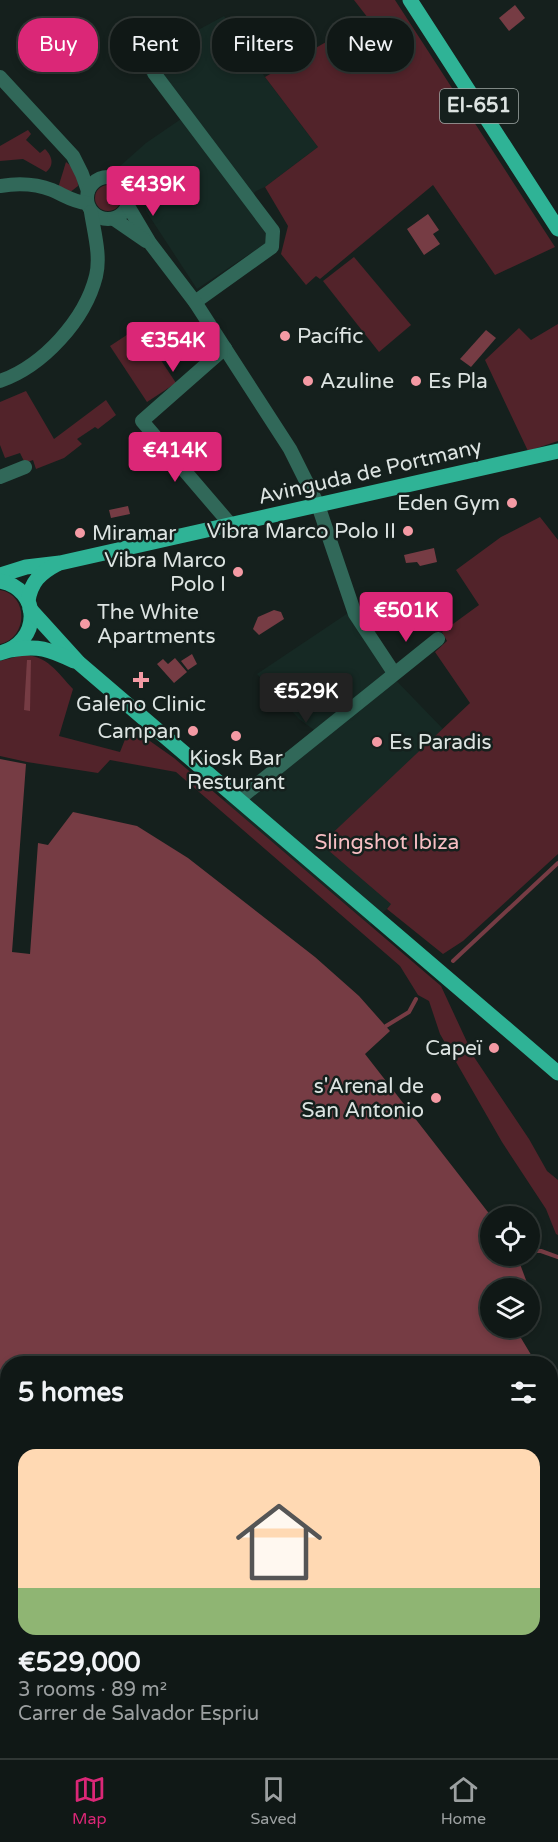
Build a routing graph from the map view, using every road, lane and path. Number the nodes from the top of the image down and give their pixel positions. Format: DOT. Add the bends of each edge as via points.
graph roads {
  1 [pos="410,0"];
  2 [pos="154,73"];
  3 [pos="0,77"];
  4 [pos="73,156"];
  5 [pos="102,177"];
  6 [pos="0,186"];
  7 [pos="88,202"];
  8 [pos="128,206"];
  9 [pos="114,219"];
  10 [pos="558,229"];
  11 [pos="150,243"];
  12 [pos="195,302"];
  13 [pos="225,348"];
  14 [pos="0,381"];
  15 [pos="555,453"];
  16 [pos="25,467"];
  17 [pos="0,477"];
  18 [pos="318,505"];
  19 [pos="231,525"];
  20 [pos="60,563"];
  21 [pos="0,575"];
  22 [pos="0,580"];
  23 [pos="29,605"];
  24 [pos="438,639"];
  25 [pos="5,651"];
  26 [pos="79,663"];
  27 [pos="394,673"];
  28 [pos="239,799"];
  29 [pos="558,1073"];
  1 -- 10 [label="main road, EI-651"];
  2 -- 12 [label="street" via="273,231 272,247"];
  3 -- 4 [label="street"];
  4 -- 5 [label="street"];
  4 -- 7 [label="street"];
  5 -- 7 [label="street" via="93,182"];
  5 -- 8 [label="street" via="124,184 130,198"];
  6 -- 7 [label="street" via="37,186 75,202"];
  7 -- 9 [label="street" via="98,217"];
  7 -- 14 [label="street" via="97,255 96,275 85,306 68,331 43,356"];
  8 -- 9 [label="street"];
  8 -- 11 [label="street"];
  9 -- 11 [label="street"];
  11 -- 12 [label="street"];
  12 -- 13 [label="street"];
  13 -- 18 [label="street" via="290,449"];
  13 -- 19 [label="street" via="142,421"];
  15 -- 18 [label="main road, Avinguda de Portmany"];
  16 -- 17 [label="street"];
  18 -- 19 [label="main road, Avinguda de Portmany"];
  18 -- 27 [label="street" via="355,614"];
  19 -- 20 [label="main road, Avinguda de Portmany"];
  20 -- 21 [label="main road, Avinguda de Portmany"];
  20 -- 23 [label="main road, Avinguda de Portmany" via="39,576"];
  22 -- 23 [label="main road" via="16,587"];
  23 -- 25 [label="main road, Avinguda de Portmany" via="31,622 27,633 20,643"];
  23 -- 26 [label="main road"];
  24 -- 27 [label="street"];
  25 -- 26 [label="main road" via="37,647"];
  26 -- 28 [label="main road"];
  27 -- 28 [label="street"];
  28 -- 29 [label="main road"];
}
